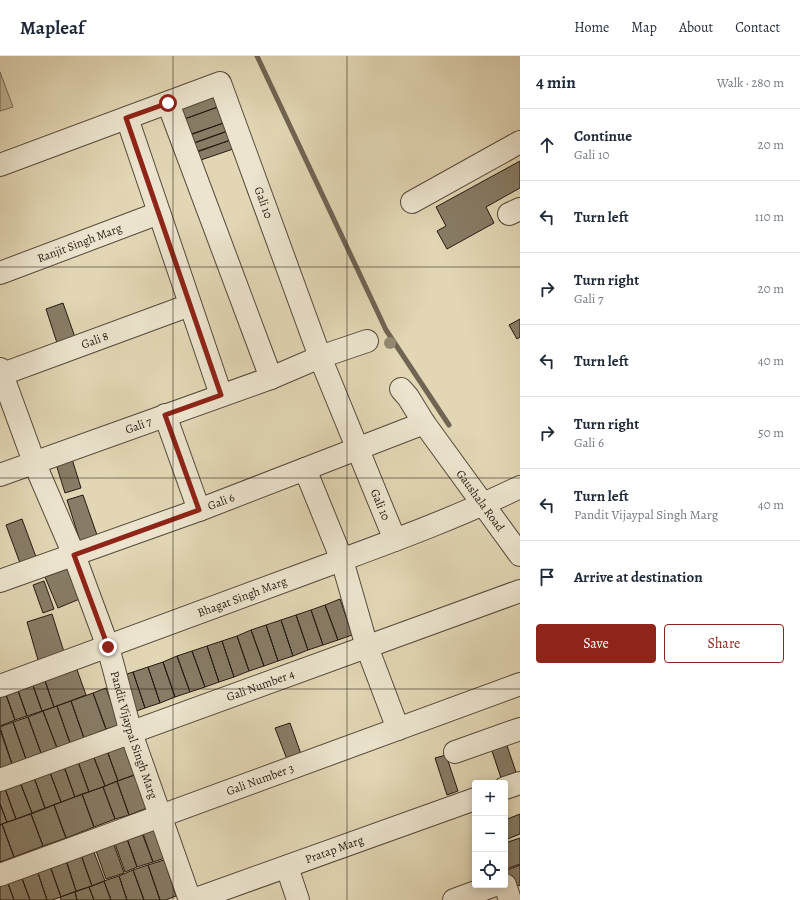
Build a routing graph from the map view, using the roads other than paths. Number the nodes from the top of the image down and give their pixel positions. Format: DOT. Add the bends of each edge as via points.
graph roads {
  1 [pos="168,103"];
  2 [pos="126,118"];
  3 [pos="520,142"];
  4 [pos="0,166"];
  5 [pos="412,202"];
  6 [pos="159,213"];
  7 [pos="0,273"];
  8 [pos="190,306"];
  9 [pos="367,341"];
  10 [pos="320,358"];
  11 [pos="1,373"];
  12 [pos="271,378"];
  13 [pos="401,389"];
  14 [pos="221,395"];
  15 [pos="165,415"];
  16 [pos="424,422"];
  17 [pos="358,448"];
  18 [pos="34,462"];
  19 [pos="305,469"];
  20 [pos="0,475"];
  21 [pos="520,487"];
  22 [pos="483,505"];
  23 [pos="199,510"];
  24 [pos="395,540"];
  25 [pos="74,555"];
  26 [pos="520,555"];
  27 [pos="342,560"];
  28 [pos="0,581"];
  29 [pos="520,592"];
  30 [pos="108,647"];
  31 [pos="367,647"];
  32 [pos="520,684"];
  33 [pos="0,686"];
  34 [pos="520,728"];
  35 [pos="398,729"];
  36 [pos="131,733"];
  37 [pos="455,752"];
  38 [pos="0,780"];
  39 [pos="520,783"];
  40 [pos="508,787"];
  41 [pos="472,800"];
  42 [pos="160,817"];
  43 [pos="286,867"];
  44 [pos="0,875"];
  45 [pos="487,888"];
  46 [pos="506,888"];
  47 [pos="192,900"];
  48 [pos="298,900"];
  49 [pos="454,900"];
  50 [pos="510,900"];
  1 -- 2 [label="street, Gali 10"];
  1 -- 10 [label="street, Gali 10" via="220,83"];
  1 -- 12 [label="street"];
  2 -- 4 [label="street, Gali 10"];
  2 -- 6 [label="street"];
  3 -- 5 [label="street"];
  6 -- 7 [label="street, Ranjit Singh Marg"];
  6 -- 8 [label="street"];
  8 -- 11 [label="street, Gali 8"];
  8 -- 14 [label="street"];
  9 -- 10 [label="street, Gali 7"];
  10 -- 12 [label="street, Gali 7"];
  10 -- 17 [label="street, Gali 10"];
  11 -- 18 [label="street, Pandit Vijaypal Singh Marg"];
  12 -- 14 [label="street, Gali 7"];
  13 -- 16 [label="street, Gaushala Road"];
  14 -- 15 [label="street, Gali 7"];
  15 -- 18 [label="street, Gali 7"];
  15 -- 23 [label="street"];
  16 -- 17 [label="street, Gali 6"];
  16 -- 22 [label="street, Gaushala Road"];
  17 -- 19 [label="street, Gali 6"];
  17 -- 24 [label="street, Gali 10"];
  18 -- 20 [label="street, Gali 7"];
  18 -- 25 [label="street, Pandit Vijaypal Singh Marg"];
  19 -- 23 [label="street, Gali 6"];
  19 -- 27 [label="street"];
  21 -- 22 [label="street, Bhagat Singh Marg"];
  22 -- 24 [label="street, Bhagat Singh Marg"];
  22 -- 26 [label="street, Gaushala Road"];
  23 -- 25 [label="street, Gali 6"];
  24 -- 27 [label="street, Bhagat Singh Marg"];
  25 -- 28 [label="street, Gali 6"];
  25 -- 30 [label="street, Pandit Vijaypal Singh Marg"];
  27 -- 30 [label="street, Bhagat Singh Marg"];
  27 -- 31 [label="street"];
  29 -- 31 [label="street, Gali Number 4"];
  30 -- 33 [label="street, Bhagat Singh Marg"];
  30 -- 36 [label="street, Pandit Vijaypal Singh Marg"];
  31 -- 35 [label="street"];
  31 -- 36 [label="street, Gali Number 4"];
  32 -- 35 [label="street, Gali Number 3"];
  34 -- 37 [label="street"];
  35 -- 42 [label="street, Gali Number 3"];
  36 -- 38 [label="street, Gali Number 4"];
  36 -- 42 [label="street, Pandit Vijaypal Singh Marg"];
  39 -- 40 [label="street"];
  41 -- 43 [label="street, Pratap Marg"];
  42 -- 44 [label="street, Gali Number 3"];
  42 -- 47 [label="street, Pandit Vijaypal Singh Marg"];
  43 -- 47 [label="street, Pratap Marg"];
  43 -- 48 [label="street"];
  45 -- 49 [label="street"];
  46 -- 50 [label="street"];
}
